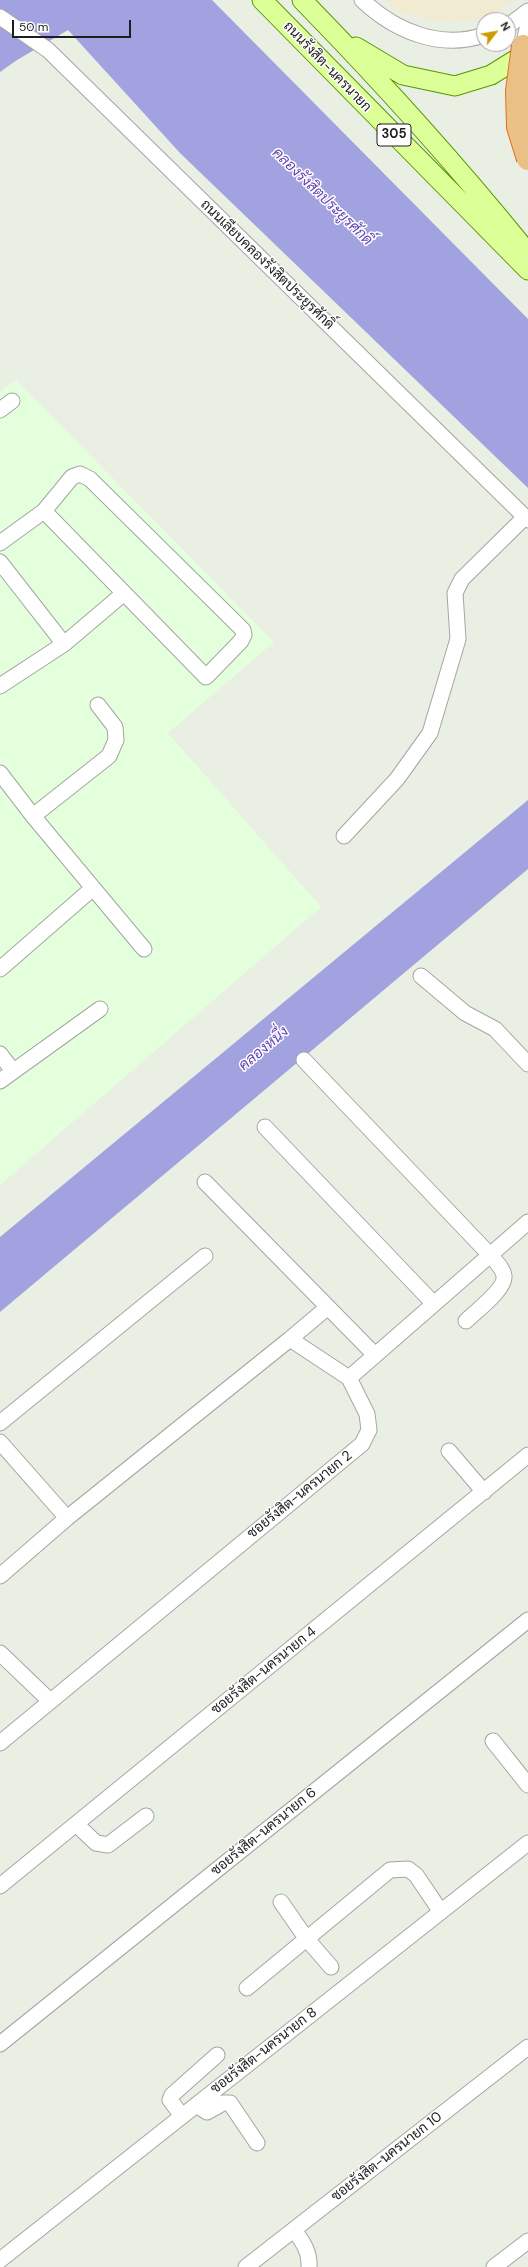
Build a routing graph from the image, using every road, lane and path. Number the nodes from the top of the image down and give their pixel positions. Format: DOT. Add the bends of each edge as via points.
graph roads {
  1 [pos="262,0"];
  2 [pos="302,0"];
  3 [pos="362,0"];
  4 [pos="528,11"];
  5 [pos="0,17"];
  6 [pos="516,20"];
  7 [pos="528,25"];
  8 [pos="338,37"];
  9 [pos="476,38"];
  10 [pos="526,49"];
  11 [pos="528,159"];
  12 [pos="528,253"];
  13 [pos="528,270"];
  14 [pos="12,401"];
  15 [pos="0,410"];
  16 [pos="44,511"];
  17 [pos="526,519"];
  18 [pos="0,543"];
  19 [pos="0,562"];
  20 [pos="123,594"];
  21 [pos="64,644"];
  22 [pos="0,686"];
  23 [pos="98,705"];
  24 [pos="0,773"];
  25 [pos="33,816"];
  26 [pos="344,836"];
  27 [pos="93,888"];
  28 [pos="144,949"];
  29 [pos="0,968"];
  30 [pos="420,976"];
  31 [pos="100,1009"];
  32 [pos="0,1054"];
  33 [pos="304,1060"];
  34 [pos="528,1064"];
  35 [pos="14,1071"];
  36 [pos="0,1080"];
  37 [pos="265,1127"];
  38 [pos="205,1182"];
  39 [pos="528,1222"];
  40 [pos="490,1255"];
  41 [pos="205,1256"];
  42 [pos="434,1304"];
  43 [pos="328,1307"];
  44 [pos="466,1321"];
  45 [pos="290,1339"];
  46 [pos="375,1355"];
  47 [pos="349,1378"];
  48 [pos="0,1423"];
  49 [pos="0,1442"];
  50 [pos="449,1451"];
  51 [pos="528,1455"];
  52 [pos="484,1492"];
  53 [pos="67,1518"];
  54 [pos="0,1576"];
  55 [pos="528,1620"];
  56 [pos="0,1653"];
  57 [pos="50,1701"];
  58 [pos="493,1741"];
  59 [pos="0,1743"];
  60 [pos="528,1785"];
  61 [pos="146,1816"];
  62 [pos="76,1824"];
  63 [pos="528,1843"];
  64 [pos="0,1886"];
  65 [pos="281,1902"];
  66 [pos="441,1912"];
  67 [pos="306,1938"];
  68 [pos="331,1967"];
  69 [pos="247,1988"];
  70 [pos="0,2044"];
  71 [pos="528,2047"];
  72 [pos="217,2055"];
  73 [pos="196,2105"];
  74 [pos="182,2116"];
  75 [pos="257,2143"];
  76 [pos="294,2230"];
  77 [pos="528,2241"];
  78 [pos="0,2260"];
  79 [pos="246,2267"];
  80 [pos="309,2267"];
  81 [pos="494,2267"];
  1 -- 13 [label="main road, ถนนรังสิต-นครนายก / 305"];
  2 -- 8 [label="main road"];
  3 -- 9 [label="street" via="394,24 418,36 445,42"];
  4 -- 6 [label="street"];
  5 -- 17 [label="street, ถนนเลียบคลองรังสิตประยูรศักดิ์" via="48,50"];
  7 -- 10 [label="street"];
  8 -- 10 [label="main road" via="403,75 454,86 491,75"];
  8 -- 12 [label="main road" via="453,163"];
  10 -- 11 [label="highway, bridge" via="517,91 518,128"];
  14 -- 15 [label="street"];
  16 -- 18 [label="street"];
  16 -- 20 [label="street"];
  16 -- 20 [label="street" via="72,478 80,474 90,479 243,630 244,635 206,677"];
  17 -- 26 [label="street" via="462,579 455,593 458,639 430,733 397,780"];
  19 -- 21 [label="street"];
  20 -- 21 [label="street"];
  21 -- 22 [label="street"];
  23 -- 25 [label="street" via="115,727 116,740 109,756"];
  24 -- 25 [label="street"];
  25 -- 27 [label="street"];
  27 -- 28 [label="street"];
  27 -- 29 [label="street"];
  30 -- 34 [label="street" via="465,1013 495,1029"];
  31 -- 35 [label="street"];
  32 -- 35 [label="street"];
  33 -- 40 [label="street"];
  35 -- 36 [label="street"];
  37 -- 42 [label="street"];
  38 -- 43 [label="street"];
  39 -- 40 [label="street"];
  40 -- 42 [label="street"];
  40 -- 44 [label="street" via="504,1278 501,1287"];
  41 -- 48 [label="street"];
  42 -- 46 [label="street"];
  43 -- 45 [label="street"];
  43 -- 46 [label="street"];
  45 -- 47 [label="street"];
  45 -- 53 [label="street"];
  46 -- 47 [label="street"];
  47 -- 57 [label="street, ซอยรังสิต-นครนายก 2" via="367,1414 369,1430 362,1444"];
  49 -- 53 [label="street"];
  50 -- 52 [label="street"];
  51 -- 52 [label="street, ซอยรังสิต-นครนายก 4"];
  52 -- 62 [label="street, ซอยรังสิต-นครนายก 4"];
  53 -- 54 [label="street"];
  55 -- 70 [label="street, ซอยรังสิต-นครนายก 6"];
  56 -- 57 [label="street"];
  57 -- 59 [label="street, ซอยรังสิต-นครนายก 2"];
  58 -- 60 [label="street"];
  61 -- 62 [label="street" via="108,1845 96,1843"];
  62 -- 64 [label="street, ซอยรังสิต-นครนายก 4"];
  63 -- 66 [label="street, ซอยรังสิต-นครนายก 8"];
  65 -- 67 [label="street"];
  66 -- 67 [label="street" via="416,1875 408,1869 390,1870"];
  66 -- 73 [label="street, ซอยรังสิต-นครนายก 8"];
  67 -- 68 [label="street"];
  67 -- 69 [label="street"];
  71 -- 76 [label="street, ซอยรังสิต-นครนายก 10"];
  72 -- 74 [label="street" via="172,2095 170,2100"];
  73 -- 74 [label="street, ซอยรังสิต-นครนายก 8"];
  73 -- 75 [label="street" via="207,2112 224,2103 230,2104"];
  74 -- 78 [label="street, ซอยรังสิต-นครนายก 8"];
  76 -- 79 [label="street, ซอยรังสิต-นครนายก 10"];
  76 -- 80 [label="street" via="305,2245"];
  77 -- 81 [label="street"];
}
